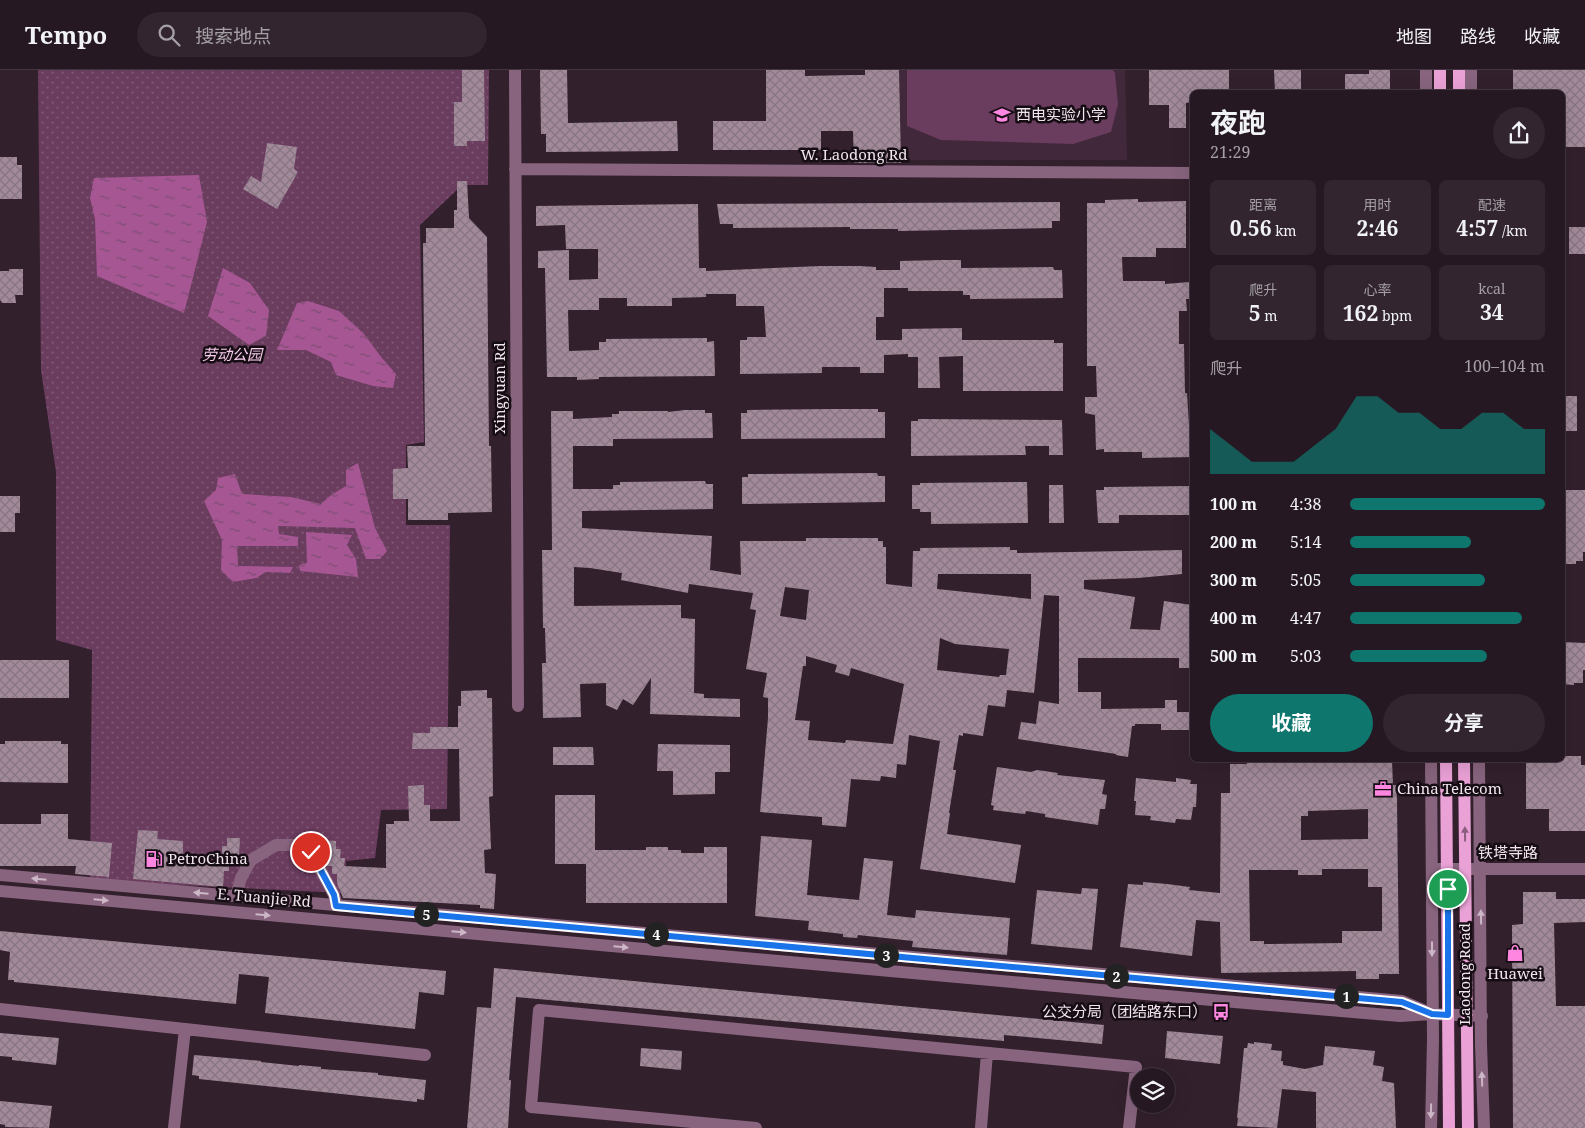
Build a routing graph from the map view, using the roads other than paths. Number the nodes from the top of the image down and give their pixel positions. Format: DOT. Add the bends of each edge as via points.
graph roads {
  1 [pos="515,70"];
  2 [pos="1426,70"];
  3 [pos="1440,70"];
  4 [pos="1458,70"];
  5 [pos="1471,70"];
  6 [pos="1426,90"];
  7 [pos="1440,90"];
  8 [pos="1459,90"];
  9 [pos="1472,90"];
  10 [pos="516,169"];
  11 [pos="1190,173"];
  12 [pos="518,706"];
  13 [pos="1430,762"];
  14 [pos="1446,762"];
  15 [pos="1464,762"];
  16 [pos="1479,762"];
  17 [pos="1432,869"];
  18 [pos="1447,869"];
  19 [pos="1465,869"];
  20 [pos="1480,869"];
  21 [pos="1585,869"];
  22 [pos="0,875"];
  23 [pos="0,891"];
  24 [pos="236,896"];
  25 [pos="336,906"];
  26 [pos="0,1009"];
  27 [pos="1432,1014"];
  28 [pos="1448,1015"];
  29 [pos="1466,1015"];
  30 [pos="1482,1016"];
  31 [pos="185,1029"];
  32 [pos="988,1053"];
  33 [pos="425,1055"];
  34 [pos="174,1128"];
  35 [pos="756,1128"];
  36 [pos="981,1128"];
  37 [pos="1129,1128"];
  38 [pos="1431,1128"];
  39 [pos="1449,1128"];
  40 [pos="1468,1128"];
  41 [pos="1484,1128"];
  1 -- 10 [label="street, Xingyuan Rd"];
  2 -- 6 [label="street"];
  3 -- 7 [label="main road"];
  4 -- 8 [label="main road"];
  5 -- 9 [label="street"];
  10 -- 11 [label="street, W. Laodong Rd"];
  10 -- 12 [label="street, Xingyuan Rd"];
  13 -- 17 [label="street"];
  14 -- 18 [label="main road, Laodong Road"];
  19 -- 15 [label="main road, Laodong Road, one-way"];
  16 -- 20 [label="street, Laodong Road"];
  17 -- 18 [label="street, 铁塔寺路"];
  17 -- 27 [label="street, one-way"];
  18 -- 19 [label="street, 铁塔寺路"];
  18 -- 28 [label="main road, Laodong Road"];
  19 -- 20 [label="street, 铁塔寺路"];
  19 -- 29 [label="main road, Laodong Road"];
  20 -- 21 [label="street, 铁塔寺路"];
  30 -- 20 [label="street, Laodong Road, one-way"];
  24 -- 22 [label="street, one-way"];
  23 -- 27 [label="street, E. Tuanjie Rd, one-way" via="1223,1002 1400,1016"];
  24 -- 25 [label="street"];
  24 -- 25 [label="street" via="251,860 276,845 295,845 311,852 334,895"];
  25 -- 27 [label="street" via="1402,1002"];
  26 -- 31 [label="street"];
  27 -- 28 [label="street, E. Tuanjie Rd"];
  27 -- 38 [label="street, one-way"];
  28 -- 29 [label="street, E. Tuanjie Rd"];
  28 -- 39 [label="main road, Laodong Road"];
  29 -- 30 [label="street, E. Tuanjie Rd"];
  29 -- 40 [label="main road, Laodong Road"];
  41 -- 30 [label="street, Laodong Road, one-way"];
  31 -- 33 [label="street"];
  31 -- 34 [label="street"];
  32 -- 35 [label="street" via="539,1010 531,1107"];
  32 -- 36 [label="street"];
  32 -- 37 [label="street" via="1136,1067"];
}
